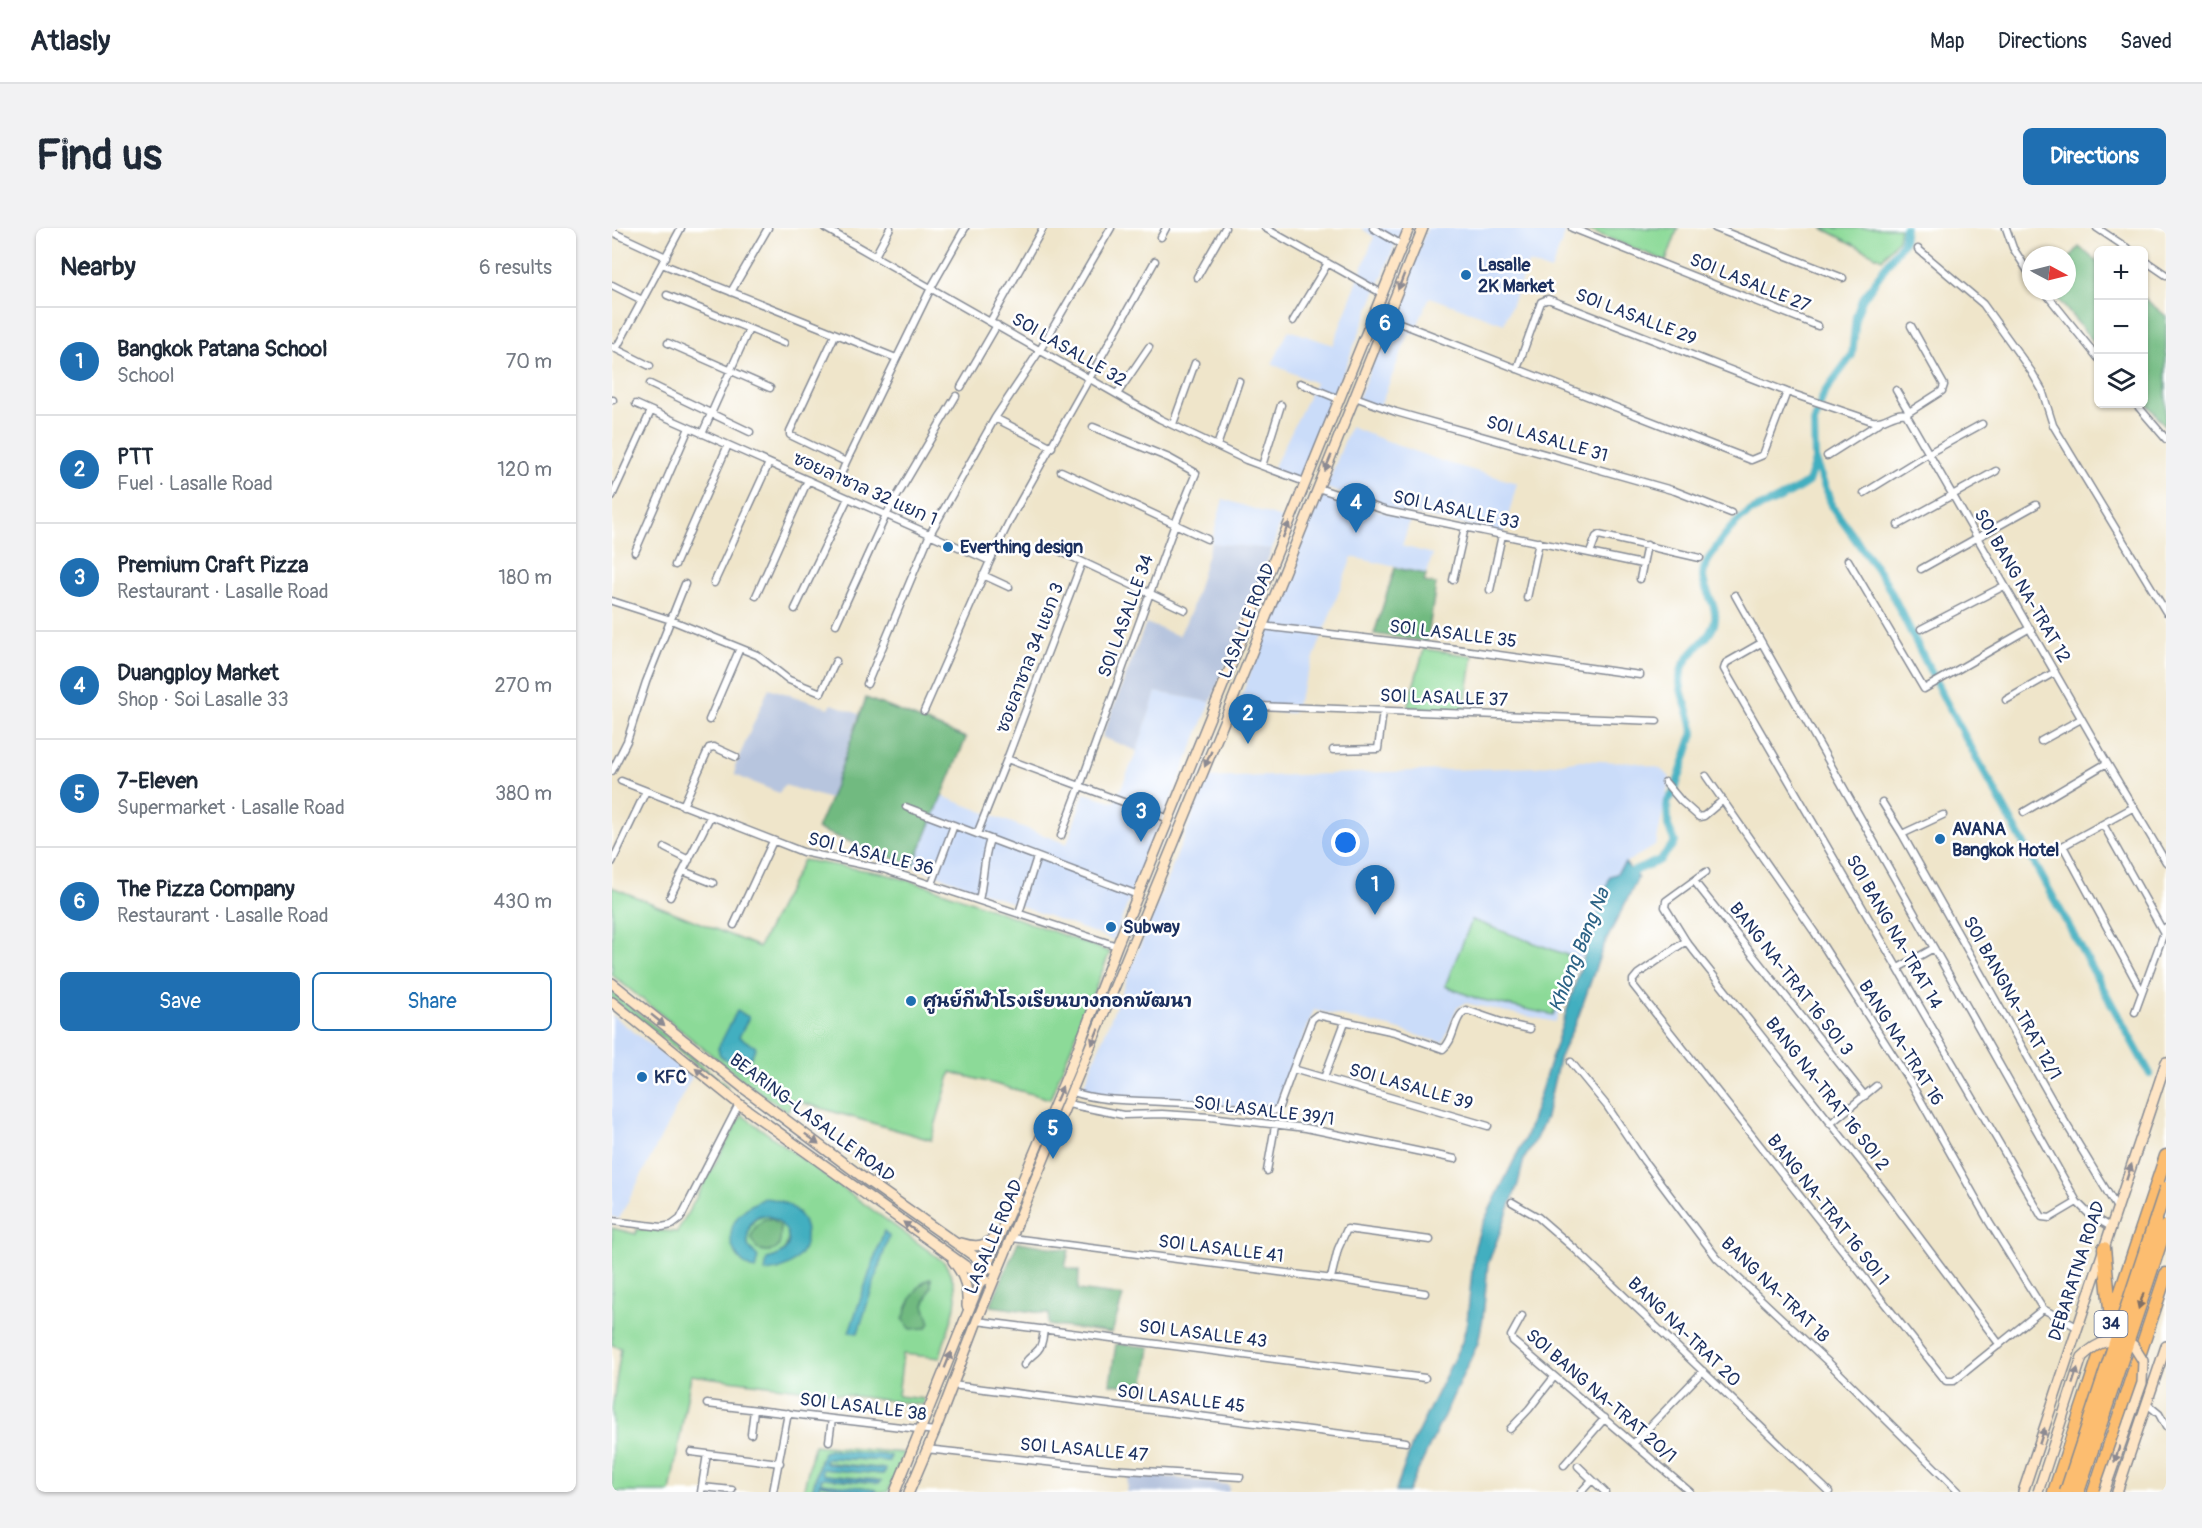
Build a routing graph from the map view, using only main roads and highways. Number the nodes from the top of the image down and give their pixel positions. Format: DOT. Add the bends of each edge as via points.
graph roads {
  1 [pos="2166,1156"];
  2 [pos="2166,1188"];
  3 [pos="2166,1226"];
  4 [pos="2104,1248"];
  5 [pos="2166,1274"];
  6 [pos="2111,1323"];
  7 [pos="2054,1492"];
  8 [pos="2066,1492"];
  9 [pos="2078,1492"];
  10 [pos="2094,1492"];
  1 -- 6 [label="highway, 34"];
  2 -- 8 [label="highway, bridge"];
  3 -- 9 [label="highway, one-way, bridge"];
  4 -- 6 [label="highway"];
  5 -- 10 [label="highway, 34"];
  6 -- 7 [label="highway, 34"];
}
